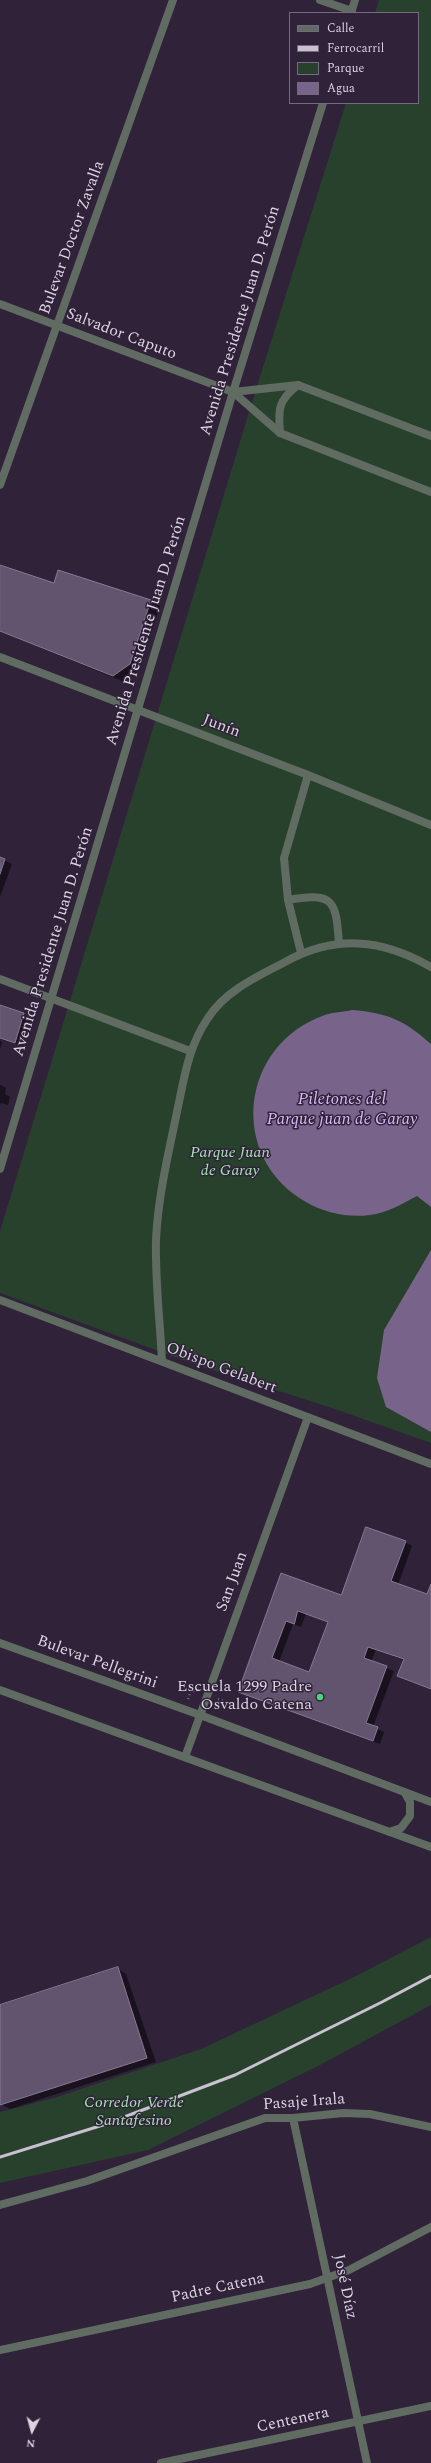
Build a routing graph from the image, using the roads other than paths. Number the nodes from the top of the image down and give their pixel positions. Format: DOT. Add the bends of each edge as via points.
graph roads {
  1 [pos="173,0"];
  2 [pos="320,0"];
  3 [pos="355,0"];
  4 [pos="351,12"];
  5 [pos="323,104"];
  6 [pos="0,304"];
  7 [pos="57,326"];
  8 [pos="298,385"];
  9 [pos="233,392"];
  10 [pos="280,434"];
  11 [pos="431,436"];
  12 [pos="0,485"];
  13 [pos="431,492"];
  14 [pos="0,657"];
  15 [pos="138,710"];
  16 [pos="308,775"];
  17 [pos="431,825"];
  18 [pos="288,900"];
  19 [pos="339,944"];
  20 [pos="301,953"];
  21 [pos="431,967"];
  22 [pos="0,979"];
  23 [pos="52,999"];
  24 [pos="190,1051"];
  25 [pos="0,1169"];
  26 [pos="0,1300"];
  27 [pos="162,1361"];
  28 [pos="308,1417"];
  29 [pos="431,1464"];
  30 [pos="0,1643"];
  31 [pos="0,1690"];
  32 [pos="200,1715"];
  33 [pos="185,1757"];
  34 [pos="405,1792"];
  35 [pos="431,1802"];
  36 [pos="389,1832"];
  37 [pos="431,1847"];
  38 [pos="293,2118"];
  39 [pos="431,2126"];
  40 [pos="0,2205"];
  41 [pos="431,2227"];
  42 [pos="328,2279"];
  43 [pos="0,2350"];
  44 [pos="431,2406"];
  45 [pos="358,2422"];
  46 [pos="161,2463"];
  47 [pos="367,2463"];
  1 -- 7 [label="street, Bulevar Doctor Zavalla"];
  2 -- 4 [label="street"];
  3 -- 4 [label="street"];
  5 -- 9 [label="street, Avenida Presidente Juan D. Perón"];
  6 -- 7 [label="street, Salvador Caputo"];
  7 -- 9 [label="street, Salvador Caputo"];
  7 -- 12 [label="street, Bulevar Doctor Zavalla"];
  8 -- 9 [label="street, Salvador Caputo"];
  8 -- 10 [label="street" via="285,395 278,412"];
  8 -- 11 [label="street, Salvador Caputo"];
  9 -- 10 [label="street, Salvador Caputo"];
  9 -- 15 [label="street, Avenida Presidente Juan D. Perón"];
  10 -- 13 [label="street, Salvador Caputo"];
  14 -- 15 [label="street, Junín"];
  15 -- 16 [label="street, Junín"];
  15 -- 23 [label="street, Avenida Presidente Juan D. Perón"];
  16 -- 17 [label="street, Junín"];
  16 -- 18 [label="street" via="286,845 284,873"];
  18 -- 19 [label="street" via="313,896 323,898 333,905 337,916"];
  18 -- 20 [label="street"];
  19 -- 20 [label="street"];
  19 -- 21 [label="street" via="376,944 412,956"];
  20 -- 24 [label="street" via="246,983 226,998 208,1017"];
  22 -- 23 [label="street"];
  23 -- 24 [label="street"];
  23 -- 25 [label="street, Avenida Presidente Juan D. Perón"];
  24 -- 27 [label="street" via="165,1172 156,1241"];
  26 -- 27 [label="street, Obispo Gelabert"];
  27 -- 28 [label="street, Obispo Gelabert"];
  28 -- 29 [label="street, Obispo Gelabert"];
  28 -- 32 [label="street, San Juan"];
  30 -- 32 [label="street, Bulevar Pellegrini"];
  31 -- 33 [label="street"];
  32 -- 33 [label="street, San Juan"];
  32 -- 34 [label="street, Bulevar Pellegrini"];
  33 -- 36 [label="street"];
  34 -- 35 [label="street, Bulevar Pellegrini"];
  34 -- 36 [label="street" via="410,1802 410,1816 401,1828"];
  36 -- 37 [label="street"];
  38 -- 39 [label="street, Pasaje Irala" via="343,2113 370,2114"];
  38 -- 40 [label="street, Pasaje Irala" via="265,2118 87,2182"];
  38 -- 42 [label="street, José Díaz"];
  41 -- 42 [label="street, Padre Catena"];
  42 -- 43 [label="street, Padre Catena"];
  42 -- 45 [label="street, José Díaz"];
  44 -- 45 [label="street, Centenera"];
  45 -- 46 [label="street, Centenera"];
  45 -- 47 [label="street, José Díaz"];
}
